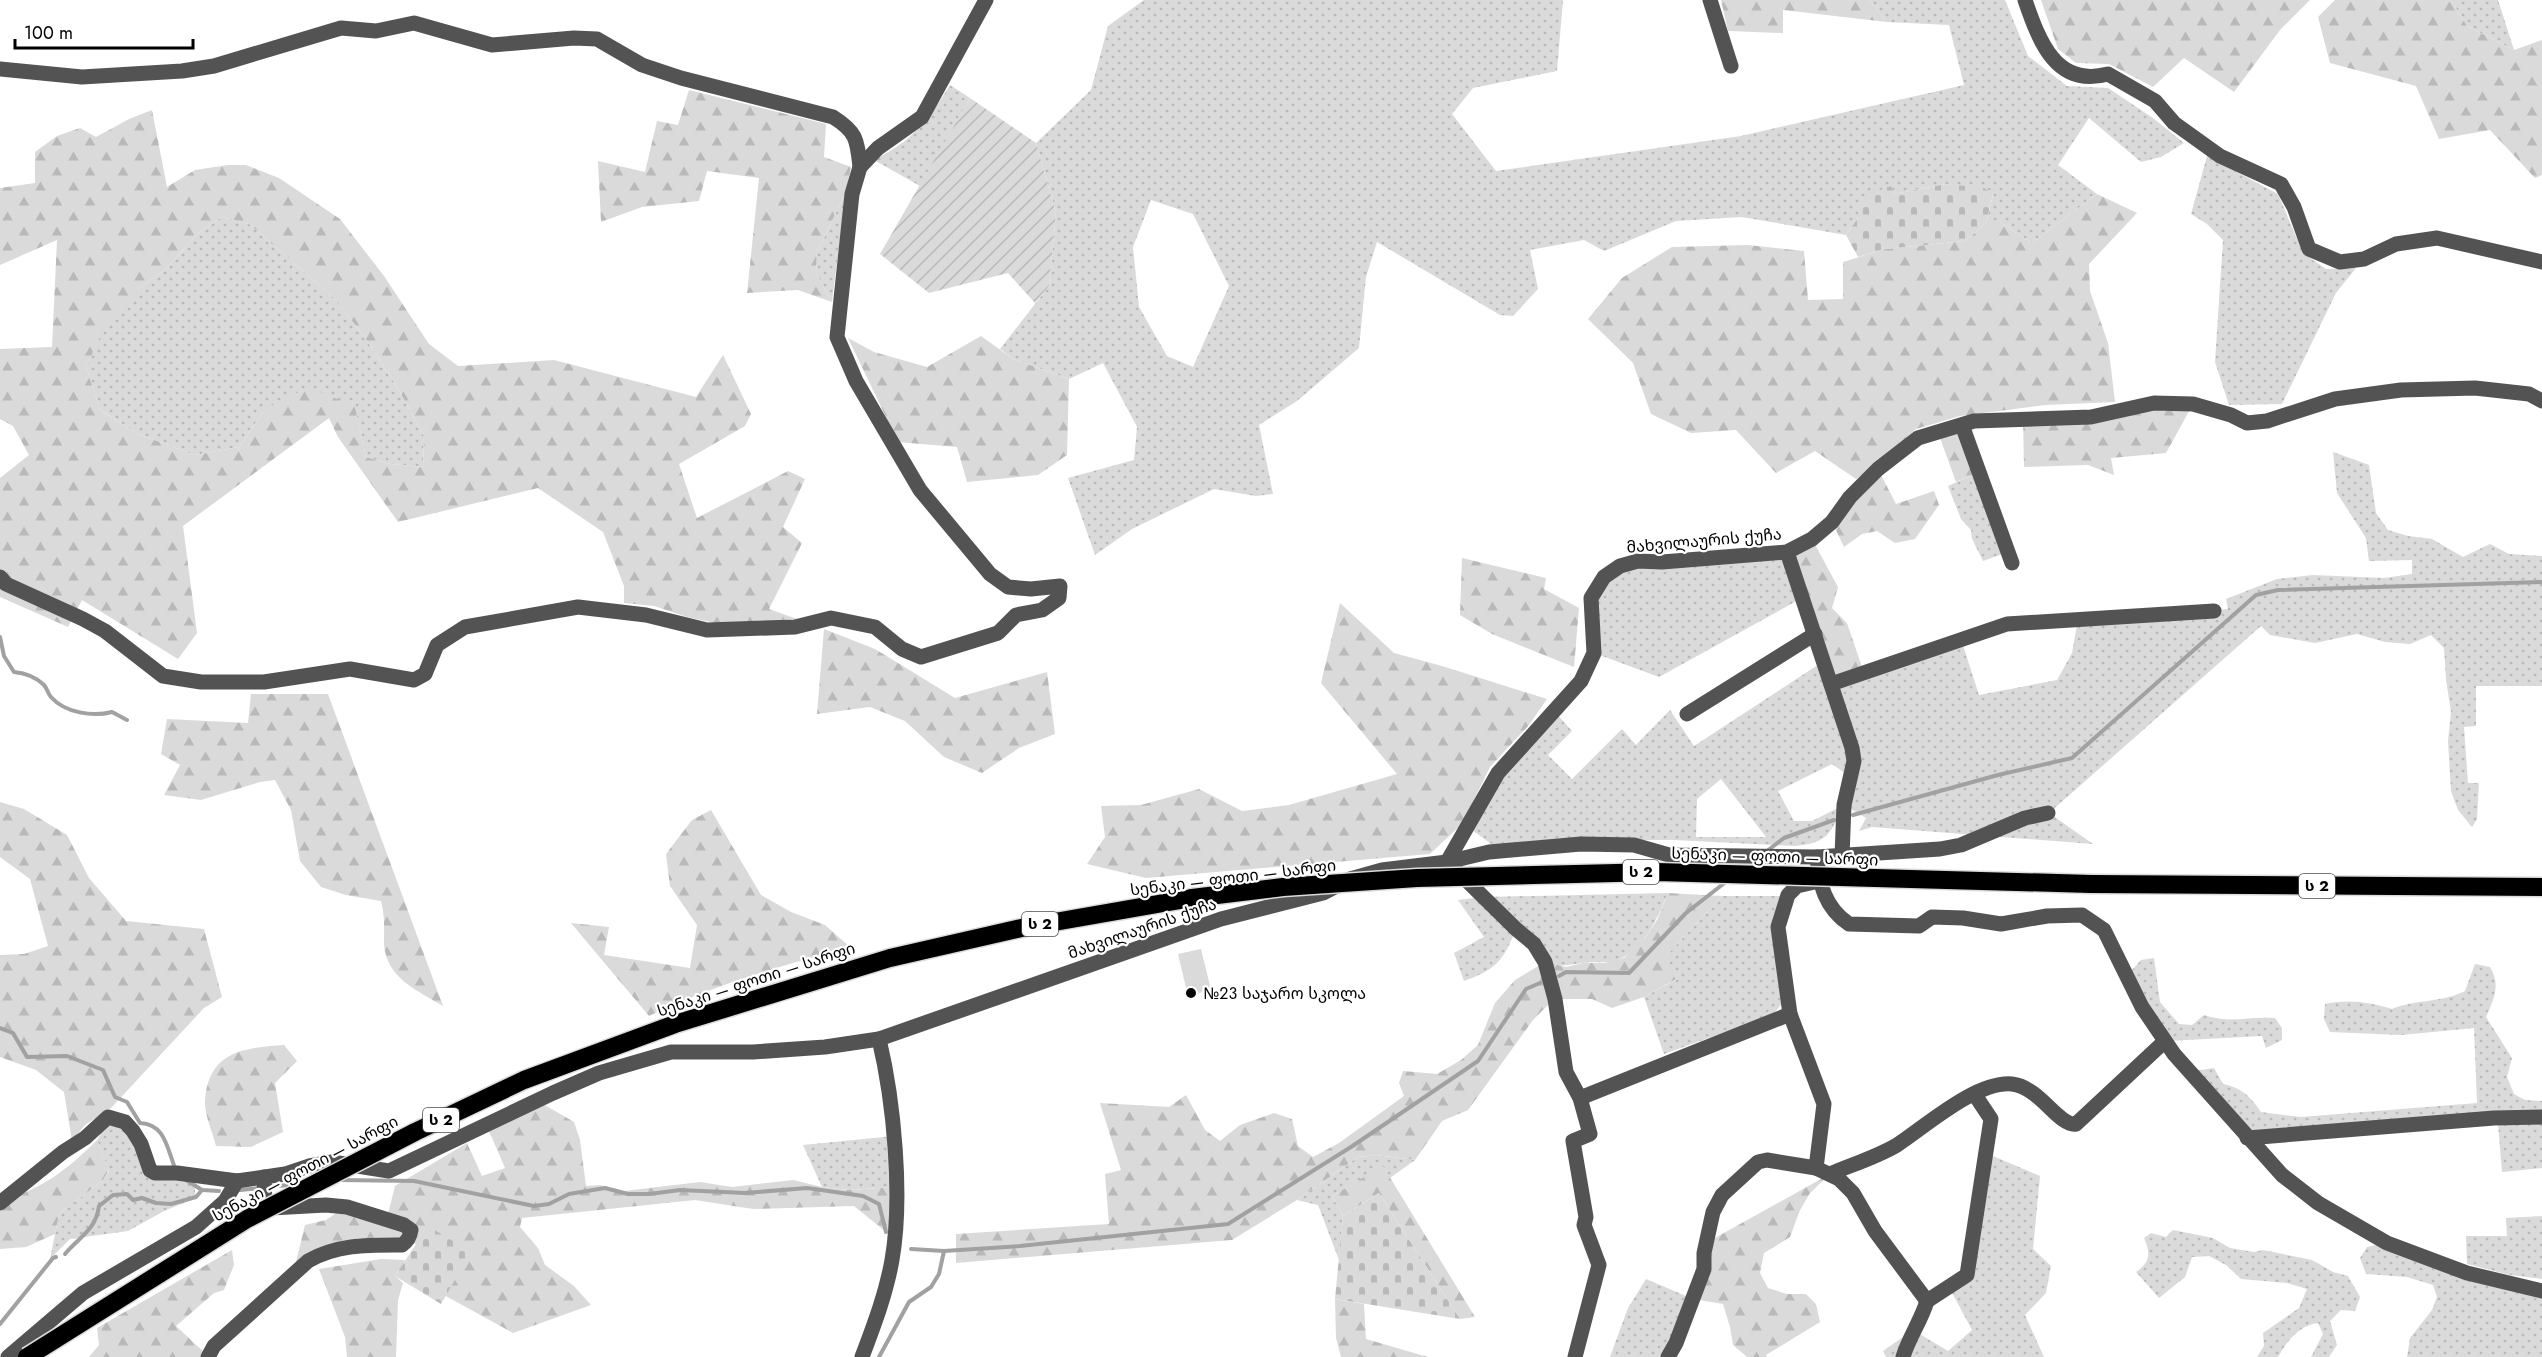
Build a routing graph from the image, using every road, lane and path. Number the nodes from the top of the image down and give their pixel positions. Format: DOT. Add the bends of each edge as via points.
graph roads {
  1 [pos="986,0"];
  2 [pos="1710,0"];
  3 [pos="2025,0"];
  4 [pos="1731,66"];
  5 [pos="0,69"];
  6 [pos="860,167"];
  7 [pos="2542,262"];
  8 [pos="2542,400"];
  9 [pos="1962,425"];
  10 [pos="1786,552"];
  11 [pos="2012,563"];
  12 [pos="0,577"];
  13 [pos="0,592"];
  14 [pos="35,598"];
  15 [pos="2214,611"];
  16 [pos="1815,634"];
  17 [pos="1831,684"];
  18 [pos="1687,714"];
  19 [pos="2049,813"];
  20 [pos="1842,855"];
  21 [pos="1817,857"];
  22 [pos="1447,861"];
  23 [pos="1819,881"];
  24 [pos="2542,887"];
  25 [pos="1790,1014"];
  26 [pos="879,1040"];
  27 [pos="2165,1041"];
  28 [pos="1975,1095"];
  29 [pos="1580,1098"];
  30 [pos="2542,1117"];
  31 [pos="2247,1138"];
  32 [pos="1823,1171"];
  33 [pos="237,1181"];
  34 [pos="263,1186"];
  35 [pos="0,1203"];
  36 [pos="2542,1291"];
  37 [pos="1927,1301"];
  38 [pos="8,1357"];
  39 [pos="27,1357"];
  40 [pos="208,1357"];
  41 [pos="862,1357"];
  42 [pos="1575,1357"];
  43 [pos="1668,1357"];
  44 [pos="1903,1357"];
  1 -- 6 [label="street" via="922,117 878,148"];
  2 -- 4 [label="street"];
  3 -- 7 [label="street" via="2041,40 2065,72 2095,78 2108,74 2155,101 2174,123 2220,156 2281,184 2309,249 2340,262 2364,259 2396,244 2437,238"];
  5 -- 6 [label="street" via="82,77 182,71 214,66 341,28 376,31 414,23 492,45 597,39 642,65 681,78 833,117 849,126 856,139"];
  6 -- 14 [label="street" via="852,194 837,337 848,364 920,490 990,574 1008,587 1059,586 1059,598 1042,610 1016,615 998,633 921,657 902,649 875,627 831,618 795,627 707,630 646,615 578,608 465,627 437,645 425,674 414,680 350,669 264,681 201,682 163,676 105,631"];
  8 -- 9 [label="street, მახვილაურის ქუჩა" via="2529,394 2475,388 2401,390 2335,399 2267,421 2247,423 2193,404 2154,403 2091,417 1974,421"];
  9 -- 10 [label="street, მახვილაურის ქუჩა" via="1918,438 1878,469 1832,522 1812,539"];
  9 -- 11 [label="street"];
  10 -- 16 [label="street"];
  10 -- 22 [label="street, მახვილაურის ქუჩა" via="1638,561 1604,576 1591,598 1594,653 1581,681 1498,773"];
  12 -- 14 [label="street"];
  13 -- 14 [label="street"];
  15 -- 17 [label="street" via="2007,624"];
  16 -- 17 [label="street"];
  16 -- 18 [label="street"];
  17 -- 20 [label="street" via="1854,761 1844,805"];
  19 -- 20 [label="street" via="2025,818 1960,845"];
  20 -- 21 [label="street"];
  21 -- 22 [label="street" via="1669,855 1634,845 1581,844 1489,852"];
  21 -- 23 [label="street"];
  22 -- 26 [label="street, მახვილაურის ქუჩა" via="1382,870 1350,879 1323,893 1221,919"];
  22 -- 29 [label="street" via="1534,944 1545,962 1566,1072"];
  23 -- 25 [label="street" via="1797,886 1788,896 1778,927"];
  23 -- 27 [label="street" via="1830,906 1849,924 1919,926 1932,917 2001,924 2082,915 2104,930 2142,1007"];
  24 -- 39 [label="highway, სენაკი — ფოთი — სარფი / ს 2, bridge" via="2091,884 1657,872 1417,878 1192,898 1026,927 890,958 675,1024 524,1080 247,1219"];
  25 -- 29 [label="street"];
  25 -- 32 [label="street" via="1824,1104"];
  26 -- 34 [label="street, მახვილაურის ქუჩა" via="753,1052 671,1052 599,1073 389,1171 332,1162"];
  26 -- 41 [label="street" via="889,1082 896,1194 894,1246 883,1299"];
  27 -- 28 [label="street" via="2076,1124 2063,1121 2030,1090 2013,1084 1991,1086"];
  27 -- 31 [label="street"];
  28 -- 32 [label="street" via="1931,1119 1896,1145"];
  28 -- 37 [label="street" via="1991,1119 1967,1275"];
  29 -- 42 [label="street" via="1590,1134 1573,1141 1586,1217 1584,1225 1599,1265"];
  30 -- 31 [label="street"];
  31 -- 36 [label="street" via="2282,1175 2318,1203 2387,1243 2467,1273"];
  32 -- 37 [label="street" via="1839,1179 1853,1193 1875,1231"];
  32 -- 43 [label="street" via="1767,1160 1758,1162 1722,1195 1713,1212 1704,1269"];
  33 -- 34 [label="street, მახვილაურის ქუჩა"];
  33 -- 35 [label="street, მახვილაურის ქუჩა" via="155,1173 150,1170 133,1131 125,1122 108,1117"];
  33 -- 38 [label="street" via="225,1201 195,1227 83,1293"];
  34 -- 40 [label="street" via="265,1204 271,1208 347,1207 404,1225 411,1230 410,1235 402,1245 338,1248 308,1261 222,1337"];
  37 -- 44 [label="street"];
}
